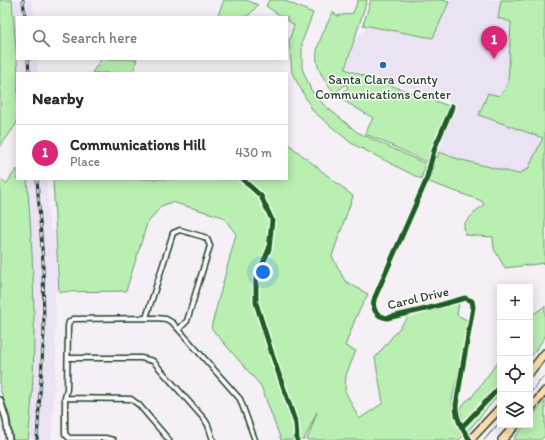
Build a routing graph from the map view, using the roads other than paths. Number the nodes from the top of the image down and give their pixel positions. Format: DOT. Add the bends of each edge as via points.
graph roads {
  1 [pos="452,106"];
  2 [pos="146,318"];
  3 [pos="180,329"];
  4 [pos="545,353"];
  5 [pos="68,358"];
  6 [pos="533,368"];
  7 [pos="545,391"];
  8 [pos="65,398"];
  9 [pos="0,400"];
  10 [pos="533,405"];
  11 [pos="497,411"];
  12 [pos="513,428"];
  13 [pos="9,440"];
  14 [pos="113,440"];
  15 [pos="169,440"];
  16 [pos="213,440"];
  17 [pos="255,440"];
  18 [pos="470,440"];
  19 [pos="502,440"];
  1 -- 18 [label="street, Carol Drive" via="435,147 426,182 373,306 377,314 387,318 465,298 472,301 456,405 460,422"];
  2 -- 3 [label="street" via="166,319"];
  2 -- 3 [label="street" via="173,233 180,230 207,239 210,246 187,321"];
  2 -- 5 [label="street" via="72,319 68,326"];
  3 -- 17 [label="street" via="240,399"];
  4 -- 6 [label="highway"];
  5 -- 8 [label="street"];
  5 -- 16 [label="street" via="141,358 153,361 205,420"];
  7 -- 10 [label="highway"];
  8 -- 14 [label="street" via="66,437"];
  8 -- 15 [label="street" via="131,399"];
  9 -- 13 [label="street"];
  11 -- 18 [label="highway"];
  12 -- 19 [label="highway"];
}
